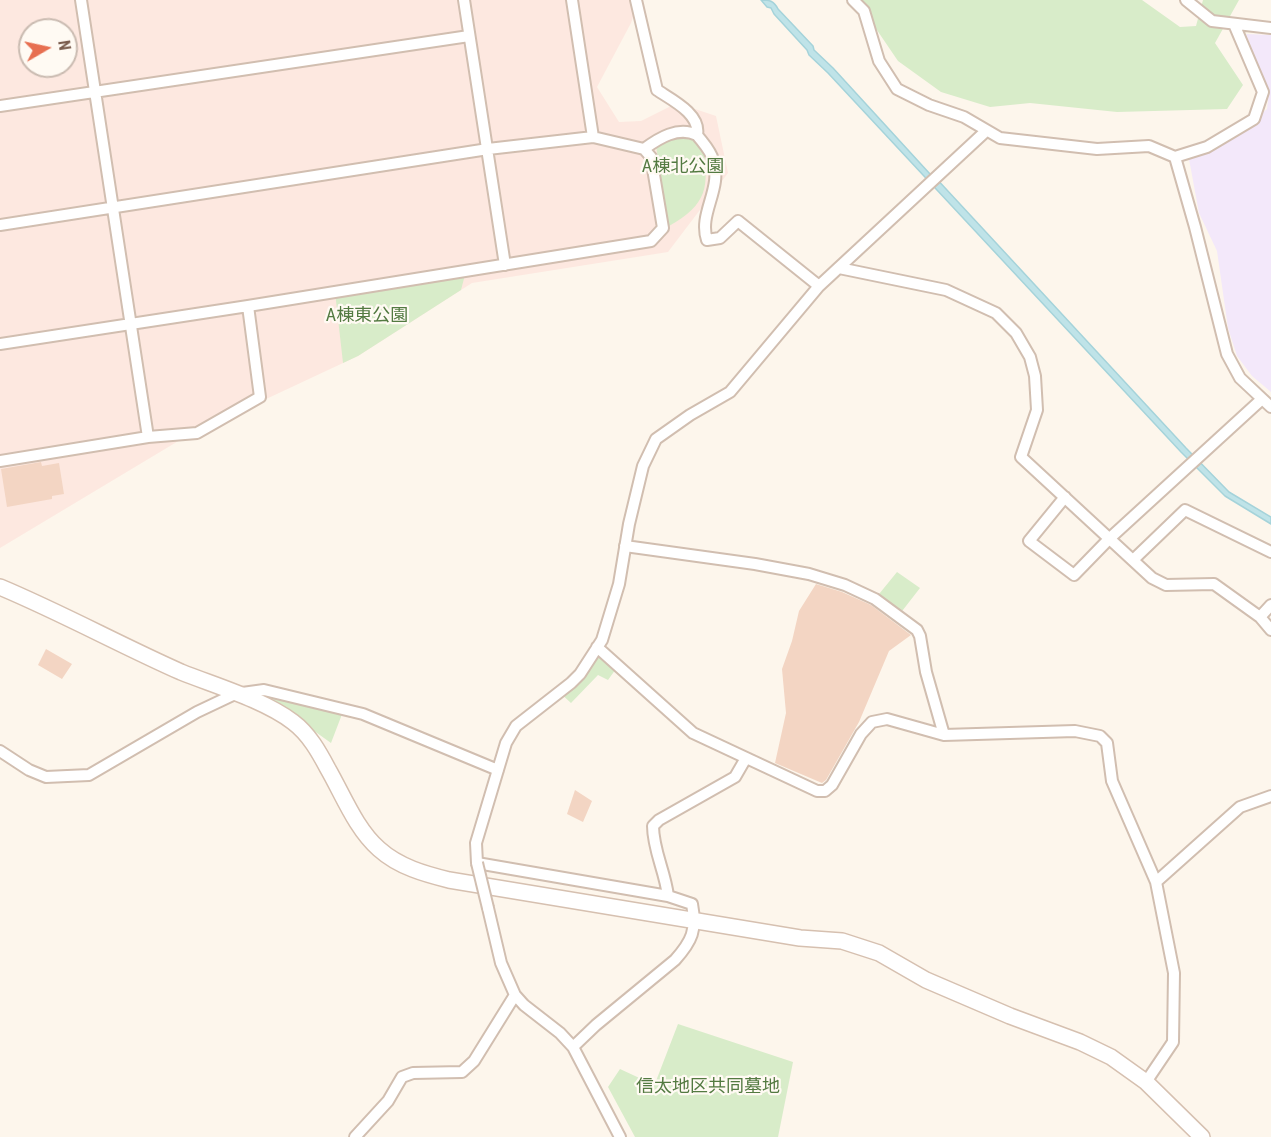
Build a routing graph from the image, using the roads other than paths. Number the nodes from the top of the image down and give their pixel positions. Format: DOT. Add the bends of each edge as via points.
graph roads {
  1 [pos="81,0"];
  2 [pos="464,0"];
  3 [pos="572,0"];
  4 [pos="636,0"];
  5 [pos="853,0"];
  6 [pos="1186,0"];
  7 [pos="1234,24"];
  8 [pos="1271,27"];
  9 [pos="469,36"];
  10 [pos="96,92"];
  11 [pos="0,106"];
  12 [pos="987,131"];
  13 [pos="698,135"];
  14 [pos="593,136"];
  15 [pos="488,149"];
  16 [pos="644,149"];
  17 [pos="1175,157"];
  18 [pos="113,209"];
  19 [pos="0,225"];
  20 [pos="505,265"];
  21 [pos="839,268"];
  22 [pos="819,286"];
  23 [pos="248,306"];
  24 [pos="132,324"];
  25 [pos="0,344"];
  26 [pos="1262,399"];
  27 [pos="1271,407"];
  28 [pos="148,437"];
  29 [pos="0,461"];
  30 [pos="1065,497"];
  31 [pos="1110,538"];
  32 [pos="625,546"];
  33 [pos="1271,552"];
  34 [pos="1133,560"];
  35 [pos="0,587"];
  36 [pos="1271,605"];
  37 [pos="1260,617"];
  38 [pos="1271,630"];
  39 [pos="597,647"];
  40 [pos="235,694"];
  41 [pos="944,735"];
  42 [pos="0,751"];
  43 [pos="746,758"];
  44 [pos="498,770"];
  45 [pos="1271,796"];
  46 [pos="477,863"];
  47 [pos="1156,882"];
  48 [pos="668,896"];
  49 [pos="695,920"];
  50 [pos="515,995"];
  51 [pos="573,1047"];
  52 [pos="1146,1082"];
  53 [pos="355,1137"];
  54 [pos="620,1137"];
  55 [pos="1202,1137"];
  1 -- 10 [label="street"];
  2 -- 9 [label="street"];
  3 -- 14 [label="street"];
  4 -- 13 [label="street" via="657,90 688,111"];
  5 -- 12 [label="street" via="864,11 879,61 897,89"];
  6 -- 7 [label="street" via="1212,21"];
  7 -- 8 [label="street"];
  7 -- 17 [label="street" via="1263,92 1254,119 1207,147"];
  9 -- 10 [label="street"];
  9 -- 15 [label="street"];
  10 -- 11 [label="street"];
  10 -- 18 [label="street"];
  12 -- 17 [label="street" via="1000,138 1083,148 1149,146"];
  12 -- 21 [label="street"];
  13 -- 16 [label="street" via="662,135"];
  13 -- 22 [label="street" via="713,158 717,180 703,229 707,240 720,238 738,221"];
  14 -- 15 [label="street"];
  14 -- 16 [label="street"];
  15 -- 18 [label="street"];
  15 -- 20 [label="street"];
  16 -- 20 [label="street" via="651,157 663,228 651,240"];
  17 -- 26 [label="street" via="1227,354 1239,378"];
  18 -- 19 [label="street"];
  18 -- 24 [label="street"];
  20 -- 23 [label="street"];
  21 -- 22 [label="street"];
  21 -- 30 [label="street" via="946,290 996,313 1016,333 1030,357 1035,376 1036,410 1021,457"];
  22 -- 32 [label="street" via="730,392 656,439 644,466"];
  23 -- 24 [label="street"];
  23 -- 28 [label="street" via="260,397 197,433"];
  24 -- 25 [label="street"];
  24 -- 28 [label="street"];
  26 -- 27 [label="street"];
  26 -- 31 [label="street"];
  28 -- 29 [label="street"];
  30 -- 31 [label="street"];
  30 -- 31 [label="street" via="1029,541 1074,575"];
  31 -- 34 [label="street"];
  32 -- 39 [label="street" via="620,584"];
  32 -- 41 [label="street" via="809,574 875,599 917,630"];
  33 -- 34 [label="street" via="1185,510"];
  34 -- 37 [label="street" via="1166,585 1214,584"];
  35 -- 40 [label="street"];
  36 -- 37 [label="street"];
  37 -- 38 [label="street"];
  39 -- 43 [label="street" via="693,733"];
  39 -- 44 [label="street" via="571,683 516,726"];
  40 -- 42 [label="street" via="89,775 46,777"];
  40 -- 44 [label="street" via="264,690 363,714"];
  40 -- 49 [label="street" via="294,722 309,738 363,831 399,863 449,880"];
  41 -- 43 [label="street" via="887,719 872,722 825,791"];
  41 -- 47 [label="street" via="1075,731 1100,736 1107,743 1112,781"];
  43 -- 48 [label="street" via="735,777 653,826"];
  44 -- 46 [label="street" via="476,843"];
  45 -- 47 [label="street" via="1240,807"];
  46 -- 48 [label="street"];
  46 -- 50 [label="street, bridge" via="501,963"];
  47 -- 52 [label="street" via="1174,973 1173,1042"];
  48 -- 49 [label="street" via="692,904"];
  49 -- 51 [label="street" via="692,935 675,960"];
  49 -- 52 [label="street" via="842,941 879,953 926,980 1112,1057"];
  50 -- 51 [label="street"];
  50 -- 53 [label="street" via="474,1061 462,1072 413,1073 402,1077 388,1101"];
  51 -- 54 [label="street"];
  52 -- 55 [label="street"];
}
